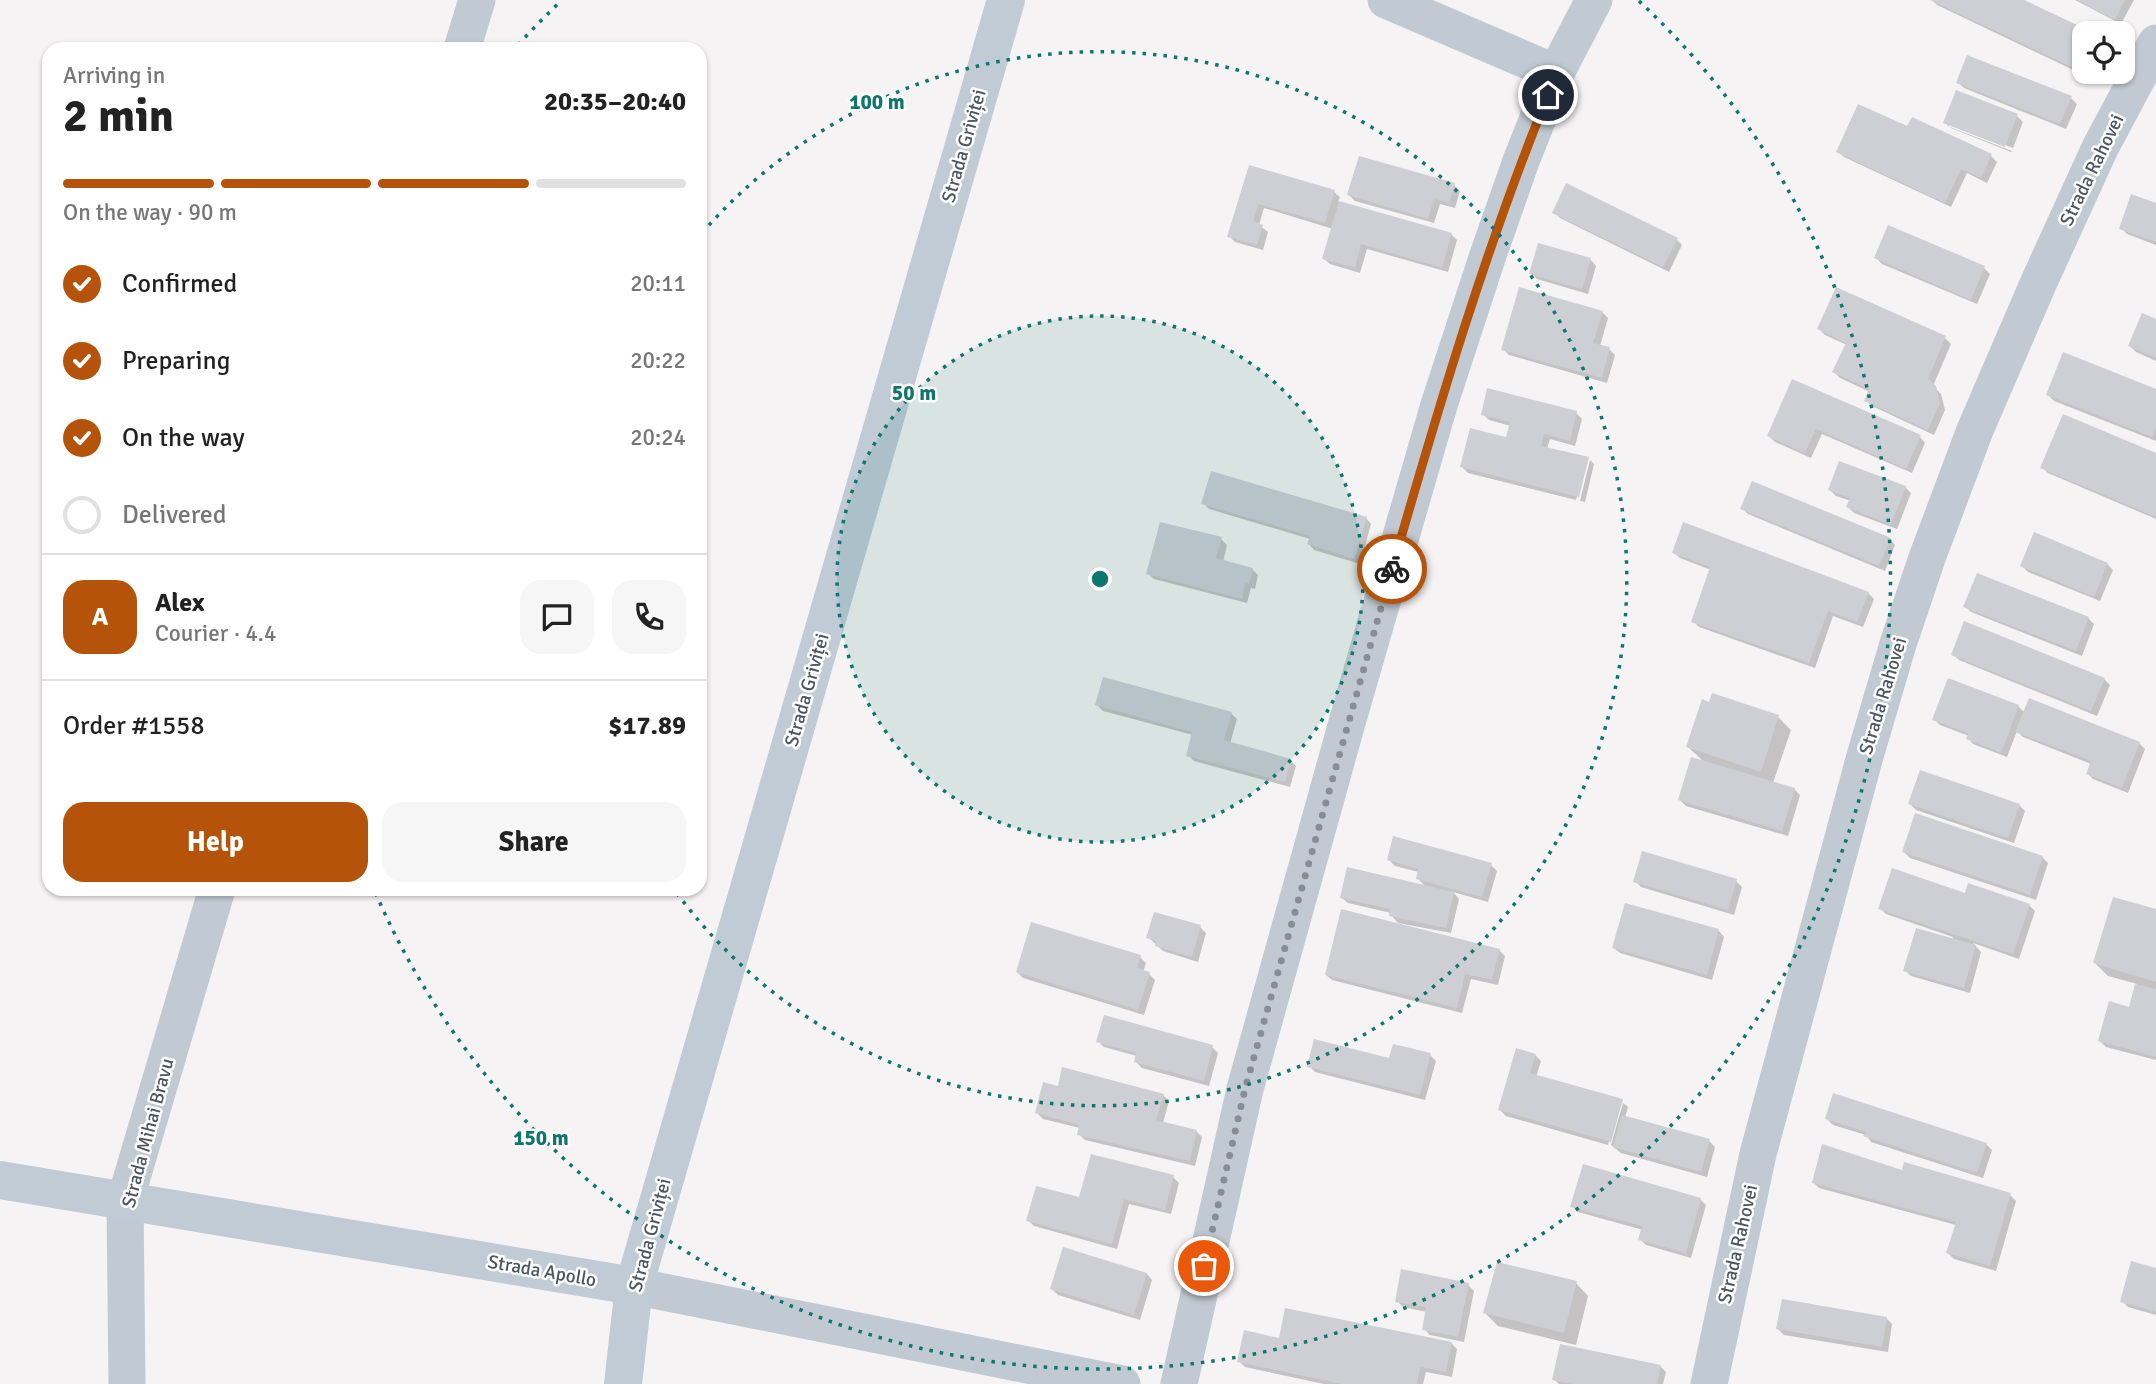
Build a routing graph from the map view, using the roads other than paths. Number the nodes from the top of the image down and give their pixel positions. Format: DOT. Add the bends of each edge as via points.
graph roads {
  1 [pos="477,0"];
  2 [pos="1006,0"];
  3 [pos="1386,0"];
  4 [pos="1594,0"];
  5 [pos="464,42"];
  6 [pos="2156,43"];
  7 [pos="1556,73"];
  8 [pos="215,896"];
  9 [pos="0,1180"];
  10 [pos="125,1201"];
  11 [pos="634,1286"];
  12 [pos="127,1384"];
  13 [pos="623,1384"];
  14 [pos="1122,1384"];
  15 [pos="1179,1384"];
  16 [pos="1709,1384"];
  1 -- 5 [label="street"];
  2 -- 11 [label="main road, Strada Griviței"];
  3 -- 7 [label="street"];
  4 -- 7 [label="street"];
  6 -- 16 [label="street, Strada Rahovei" via="2100,148 1975,430 1898,644 1758,1154"];
  7 -- 15 [label="street" via="1521,161 1439,405 1344,732 1245,1089"];
  8 -- 10 [label="street, Strada Mihai Bravu"];
  9 -- 10 [label="main road, Strada Apollo"];
  10 -- 11 [label="main road, Strada Apollo"];
  10 -- 12 [label="street, Strada Mihai Bravu"];
  11 -- 13 [label="main road, Strada Griviței"];
  11 -- 14 [label="street, Strada Apollo"];
}
